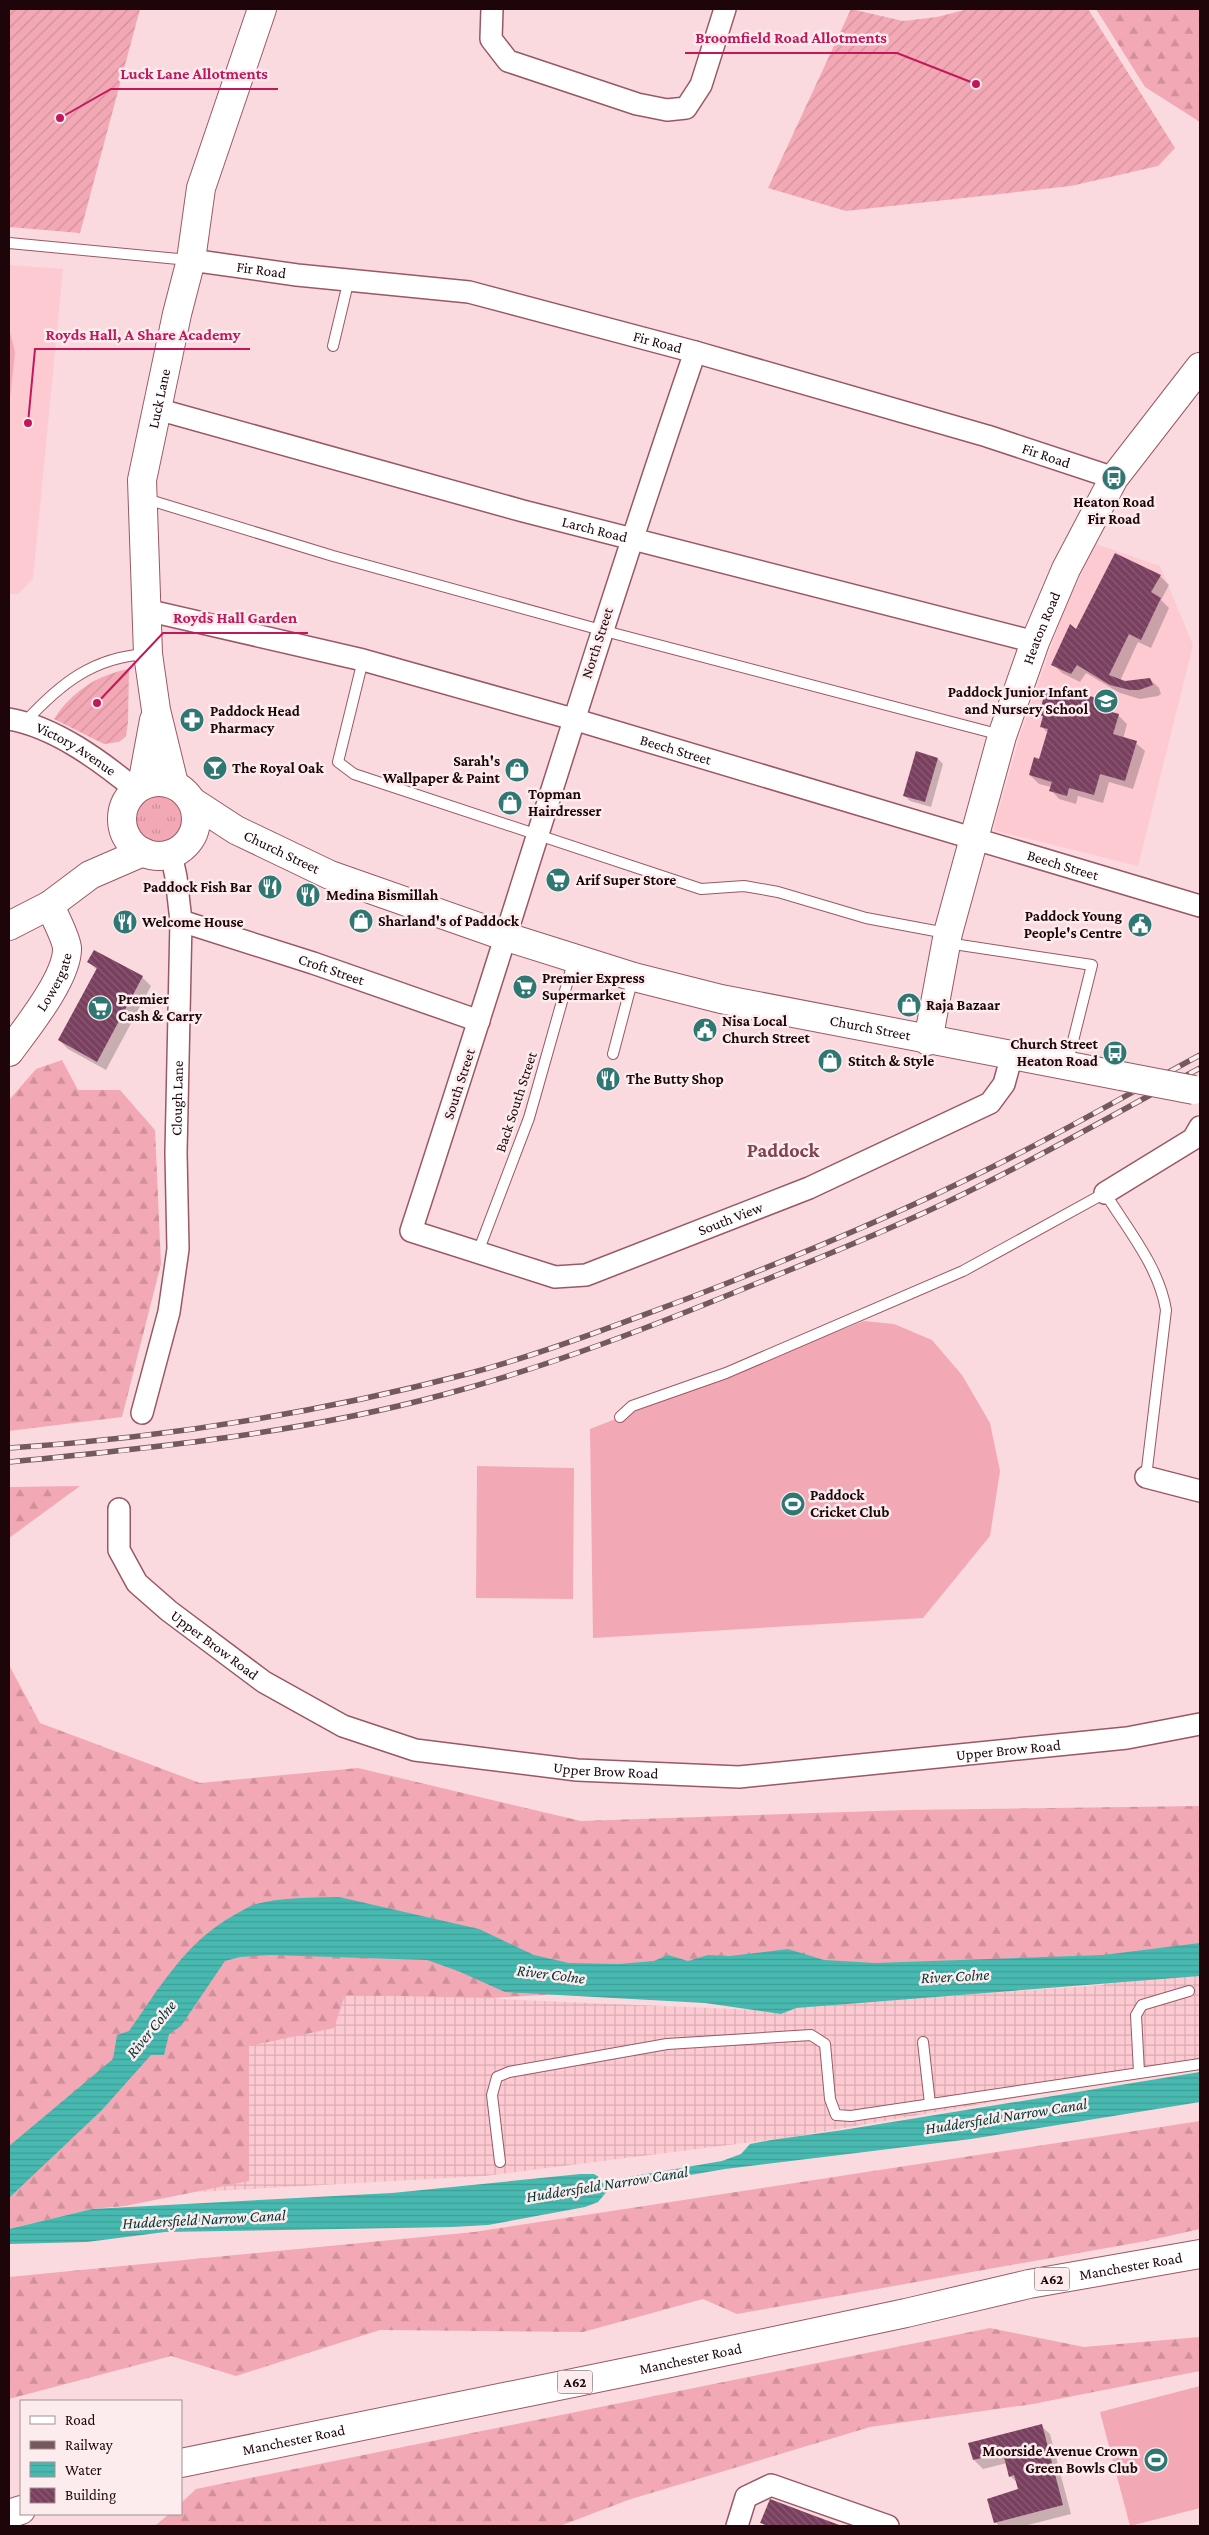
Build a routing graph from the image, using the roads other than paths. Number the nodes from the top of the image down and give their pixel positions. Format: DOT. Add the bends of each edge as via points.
graph roads {
  1 [pos="262,9"];
  2 [pos="492,9"];
  3 [pos="725,9"];
  4 [pos="9,243"];
  5 [pos="191,260"];
  6 [pos="349,279"];
  7 [pos="333,346"];
  8 [pos="695,352"];
  9 [pos="1200,367"];
  10 [pos="157,409"];
  11 [pos="1114,478"];
  12 [pos="143,498"];
  13 [pos="631,539"];
  14 [pos="146,610"];
  15 [pos="601,630"];
  16 [pos="1035,642"];
  17 [pos="148,654"];
  18 [pos="364,660"];
  19 [pos="156,710"];
  20 [pos="573,720"];
  21 [pos="17,721"];
  22 [pos="1002,736"];
  23 [pos="139,788"];
  24 [pos="183,793"];
  25 [pos="236,830"];
  26 [pos="124,833"];
  27 [pos="538,834"];
  28 [pos="973,840"];
  29 [pos="181,847"];
  30 [pos="143,852"];
  31 [pos="90,875"];
  32 [pos="50,905"];
  33 [pos="1200,906"];
  34 [pos="181,921"];
  35 [pos="9,926"];
  36 [pos="507,937"];
  37 [pos="947,938"];
  38 [pos="574,958"];
  39 [pos="634,977"];
  40 [pos="479,1021"];
  41 [pos="928,1041"];
  42 [pos="9,1052"];
  43 [pos="613,1054"];
  44 [pos="1012,1054"];
  45 [pos="1067,1065"];
  46 [pos="1197,1091"];
  47 [pos="1200,1127"];
  48 [pos="1105,1194"];
  49 [pos="410,1231"];
  50 [pos="478,1252"];
  51 [pos="142,1413"];
  52 [pos="620,1417"];
  53 [pos="1146,1477"];
  54 [pos="1200,1491"];
  55 [pos="118,1509"];
  56 [pos="1200,1724"];
  57 [pos="1189,1991"];
  58 [pos="923,2042"];
  59 [pos="1200,2064"];
  60 [pos="1139,2072"];
  61 [pos="930,2104"];
  62 [pos="500,2162"];
  63 [pos="1200,2254"];
  64 [pos="182,2463"];
  65 [pos="736,2526"];
  66 [pos="888,2526"];
  1 -- 5 [label="street, Luck Lane" via="201,188"];
  2 -- 3 [label="street" via="491,39 508,61 637,104 667,110 686,108 701,85"];
  4 -- 5 [label="lane"];
  5 -- 6 [label="street, Fir Road"];
  5 -- 10 [label="street, Luck Lane"];
  6 -- 7 [label="lane"];
  6 -- 8 [label="street, Fir Road" via="469,292"];
  8 -- 11 [label="street, Fir Road" via="986,436"];
  8 -- 13 [label="street, North Street"];
  9 -- 11 [label="street, Heaton Road"];
  10 -- 12 [label="street, Luck Lane" via="142,480"];
  10 -- 13 [label="street, Larch Road"];
  11 -- 16 [label="street, Heaton Road" via="1066,569"];
  12 -- 14 [label="street, Luck Lane"];
  12 -- 15 [label="lane" via="333,556"];
  13 -- 15 [label="street, North Street"];
  13 -- 16 [label="street, Larch Road"];
  14 -- 17 [label="street, Luck Lane"];
  14 -- 18 [label="street, Beech Street"];
  15 -- 20 [label="street, North Street"];
  15 -- 22 [label="lane"];
  16 -- 22 [label="street, Heaton Road"];
  17 -- 19 [label="street, Luck Lane"];
  17 -- 21 [label="lane" via="108,660 85,671"];
  18 -- 20 [label="street, Beech Street"];
  18 -- 27 [label="lane" via="338,762 354,774"];
  19 -- 23 [label="street, Luck Lane"];
  19 -- 24 [label="street, Luck Lane"];
  20 -- 27 [label="street, North Street"];
  20 -- 28 [label="street, Beech Street"];
  21 -- 23 [label="street, Victory Avenue" via="100,760"];
  22 -- 28 [label="street, Heaton Road"];
  23 -- 24 [label="street" via="159,782"];
  23 -- 26 [label="street" via="130,795 122,813"];
  24 -- 25 [label="street, Church Street"];
  24 -- 29 [label="street" via="197,818"];
  25 -- 29 [label="street, Church Street"];
  25 -- 36 [label="street, Church Street" via="330,875"];
  26 -- 30 [label="street"];
  26 -- 31 [label="street"];
  27 -- 36 [label="street, North Street"];
  27 -- 37 [label="lane" via="701,889 744,886 778,892"];
  28 -- 33 [label="street, Beech Street"];
  28 -- 37 [label="street, Heaton Road"];
  29 -- 30 [label="street" via="152,856"];
  29 -- 34 [label="street, Clough Lane" via="176,876"];
  30 -- 31 [label="street"];
  31 -- 32 [label="street"];
  32 -- 35 [label="street"];
  32 -- 42 [label="street, Lowergate" via="67,948 64,961 47,997"];
  34 -- 40 [label="street, Croft Street"];
  34 -- 51 [label="street, Clough Lane" via="176,1153 178,1249 170,1344"];
  36 -- 38 [label="street, Church Street"];
  36 -- 40 [label="street, South Street"];
  37 -- 41 [label="street, Heaton Road"];
  37 -- 45 [label="lane" via="1092,965"];
  38 -- 39 [label="street, Church Street"];
  38 -- 50 [label="lane, Back South Street" via="529,1118"];
  39 -- 41 [label="street, Church Street" via="721,999"];
  39 -- 43 [label="lane"];
  40 -- 49 [label="street, South Street"];
  41 -- 44 [label="street, Church Street"];
  44 -- 45 [label="street, Church Street"];
  44 -- 50 [label="street, South View" via="1004,1084 990,1103 809,1188 586,1275 555,1276"];
  45 -- 46 [label="street, Church Street, bridge"];
  47 -- 48 [label="street" via="1193,1139"];
  48 -- 52 [label="lane" via="963,1271 726,1373 632,1406"];
  48 -- 53 [label="lane" via="1153,1268 1163,1291 1166,1310"];
  49 -- 50 [label="street, South View"];
  53 -- 54 [label="street"];
  55 -- 56 [label="street, Upper Brow Road" via="119,1550 137,1583 168,1611 264,1682 343,1726 415,1750 577,1770 739,1777 1127,1738"];
  57 -- 60 [label="lane" via="1142,2005 1136,2016"];
  58 -- 61 [label="lane"];
  59 -- 60 [label="lane"];
  60 -- 61 [label="lane"];
  61 -- 62 [label="lane" via="851,2116 836,2115 830,2099 825,2044 812,2035 667,2044 509,2072 498,2077 492,2095"];
  63 -- 64 [label="street, Manchester Road / A62" via="1029,2284 743,2347"];
  65 -- 66 [label="street" via="746,2497 771,2485"];
}
